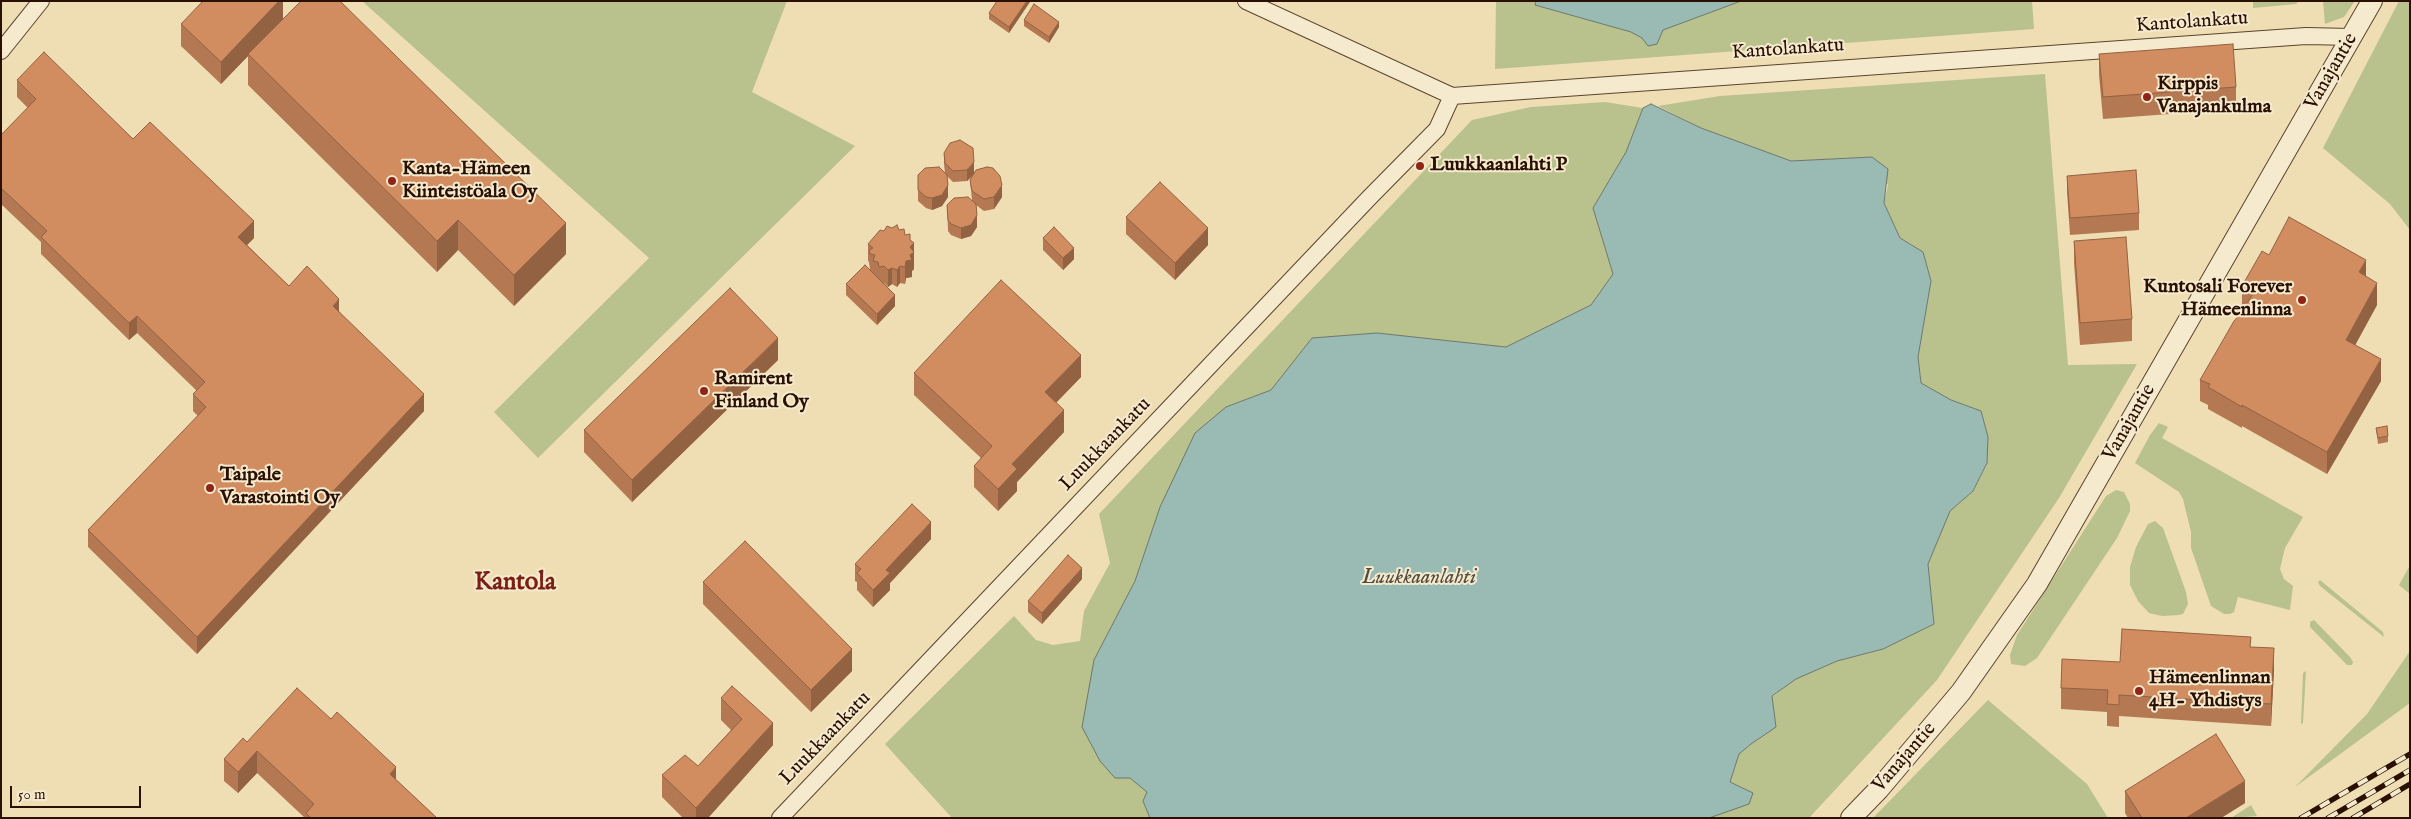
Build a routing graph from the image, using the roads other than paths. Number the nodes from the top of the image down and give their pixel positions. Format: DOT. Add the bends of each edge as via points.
graph roads {
  1 [pos="41,1"];
  2 [pos="1246,1"];
  3 [pos="2372,1"];
  4 [pos="2352,37"];
  5 [pos="1,51"];
  6 [pos="1452,96"];
  7 [pos="780,818"];
  8 [pos="1851,818"];
  1 -- 5 [label="street"];
  2 -- 6 [label="street, Kantolankatu"];
  3 -- 4 [label="street, Vanajantie"];
  4 -- 6 [label="street, Kantolankatu" via="2306,36"];
  4 -- 8 [label="street, Vanajantie" via="2037,584 1962,692"];
  6 -- 7 [label="street, Luukkaankatu" via="1437,130"];
}
